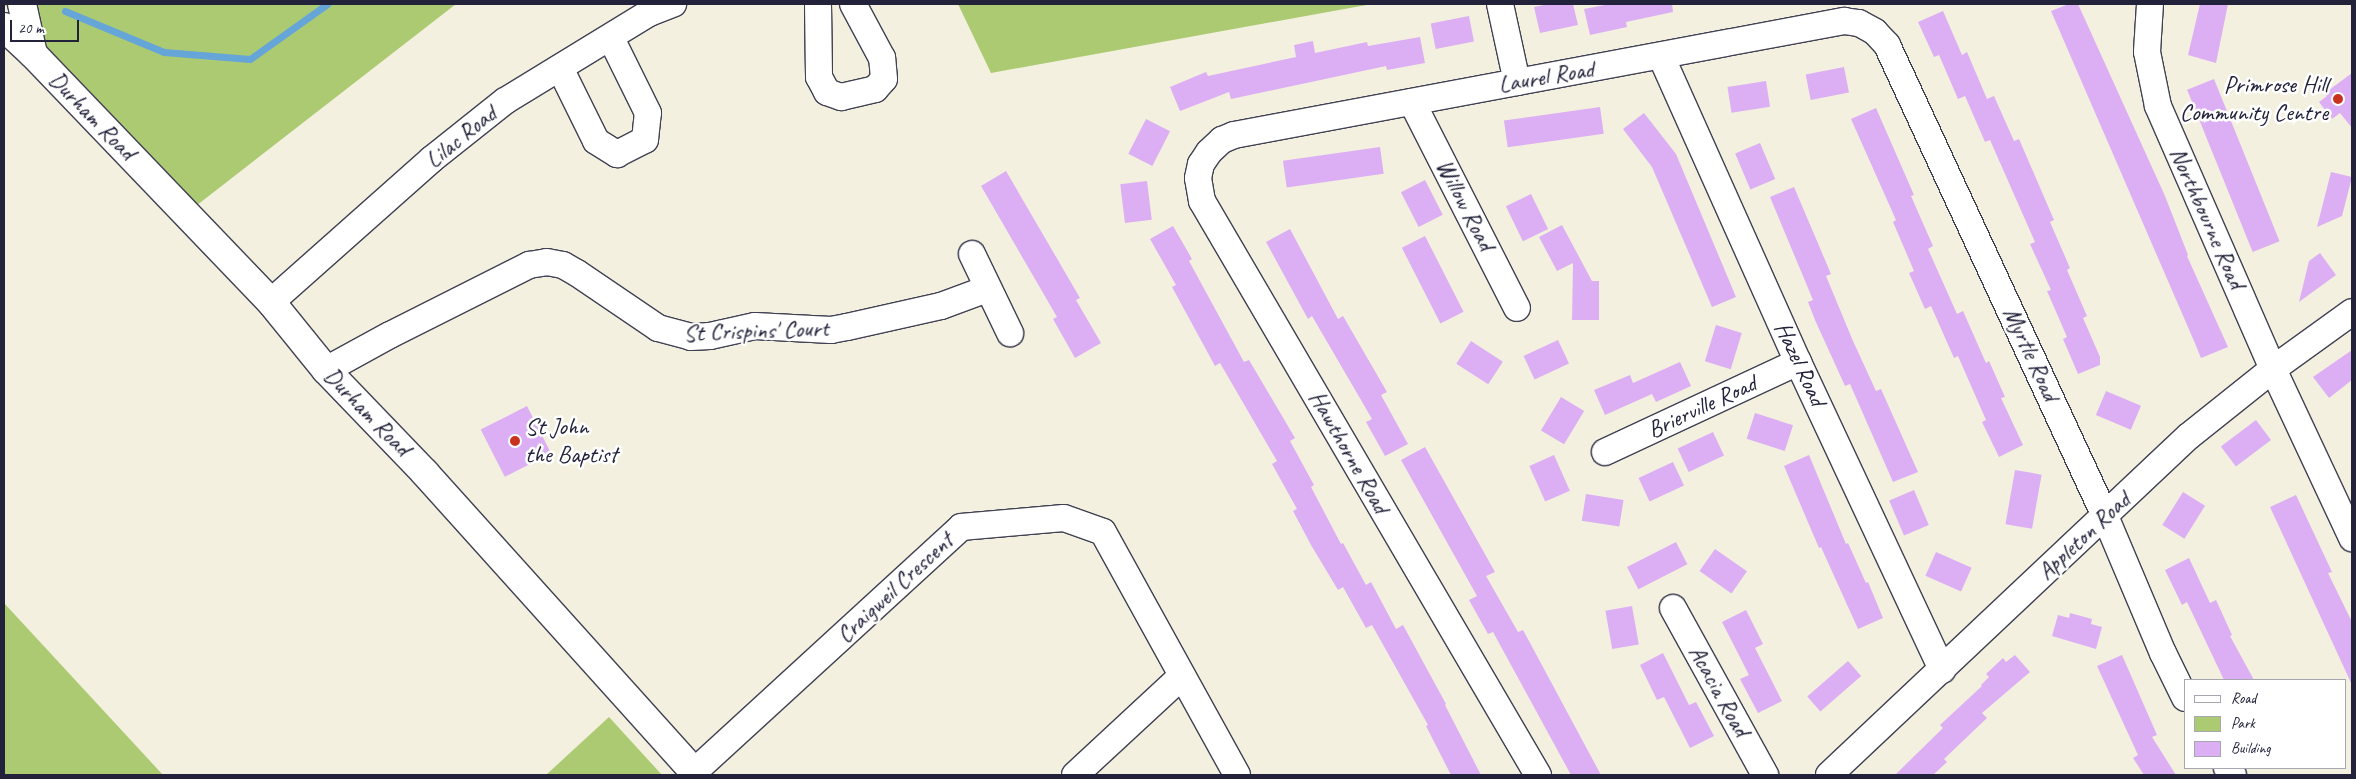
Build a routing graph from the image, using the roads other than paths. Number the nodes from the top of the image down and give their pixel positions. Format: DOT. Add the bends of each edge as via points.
graph roads {
  1 [pos="22,4"];
  2 [pos="673,4"];
  3 [pos="818,4"];
  4 [pos="853,4"];
  5 [pos="1500,4"];
  6 [pos="2150,4"];
  7 [pos="1859,23"];
  8 [pos="4,27"];
  9 [pos="611,38"];
  10 [pos="33,54"];
  11 [pos="1661,56"];
  12 [pos="560,68"];
  13 [pos="1518,82"];
  14 [pos="1412,102"];
  15 [pos="1234,135"];
  16 [pos="972,254"];
  17 [pos="987,289"];
  18 [pos="271,302"];
  19 [pos="1517,308"];
  20 [pos="2352,312"];
  21 [pos="1010,333"];
  22 [pos="1798,362"];
  23 [pos="2273,369"];
  24 [pos="326,370"];
  25 [pos="1605,452"];
  26 [pos="2105,516"];
  27 [pos="2352,538"];
  28 [pos="1673,608"];
  29 [pos="1942,670"];
  30 [pos="1181,677"];
  31 [pos="2184,696"];
  32 [pos="695,774"];
  33 [pos="1075,775"];
  34 [pos="1237,775"];
  35 [pos="1538,775"];
  36 [pos="1765,775"];
  37 [pos="1829,775"];
  1 -- 10 [label="street, Durham Road"];
  2 -- 9 [label="street, Lilac Road" via="649,13"];
  3 -- 4 [label="street" via="819,77 827,92 841,97 875,89 884,79 882,58"];
  5 -- 13 [label="street"];
  6 -- 23 [label="street, Northbourne Road" via="2147,52 2158,106"];
  7 -- 11 [label="street, Laurel Road" via="1844,21"];
  7 -- 26 [label="street, Myrtle Road" via="1875,32 1887,45"];
  8 -- 10 [label="street, Durham Road"];
  9 -- 12 [label="street, Lilac Road"];
  9 -- 12 [label="street" via="648,113 645,140 617,154 596,141"];
  10 -- 18 [label="street, Durham Road"];
  11 -- 13 [label="street, Laurel Road"];
  11 -- 22 [label="street, Hazel Road"];
  12 -- 18 [label="street, Lilac Road" via="504,101"];
  13 -- 14 [label="street, Laurel Road"];
  14 -- 15 [label="street, Laurel Road"];
  14 -- 19 [label="street, Willow Road"];
  15 -- 35 [label="street, Hawthorne Road" via="1222,140 1201,164 1198,178 1202,201"];
  16 -- 17 [label="street"];
  17 -- 21 [label="street"];
  17 -- 24 [label="street, St Crispins' Court" via="941,306 847,328 755,326 691,337 658,328 577,273 563,265 548,262 529,265"];
  18 -- 24 [label="street, Durham Road"];
  20 -- 23 [label="street, Appleton Road"];
  22 -- 25 [label="street, Brierville Road"];
  22 -- 29 [label="street, Hazel Road"];
  23 -- 26 [label="street, Appleton Road" via="2190,436"];
  23 -- 27 [label="street, Northbourne Road"];
  24 -- 32 [label="street, Durham Road" via="425,473"];
  26 -- 29 [label="street, Appleton Road"];
  26 -- 31 [label="street, Myrtle Road"];
  28 -- 36 [label="street, Acacia Road"];
  29 -- 37 [label="street, Appleton Road"];
  30 -- 32 [label="street, Craigweil Crescent" via="1103,532 1064,518 961,527"];
  30 -- 33 [label="street"];
  30 -- 34 [label="street, Craigweil Crescent"];
}
